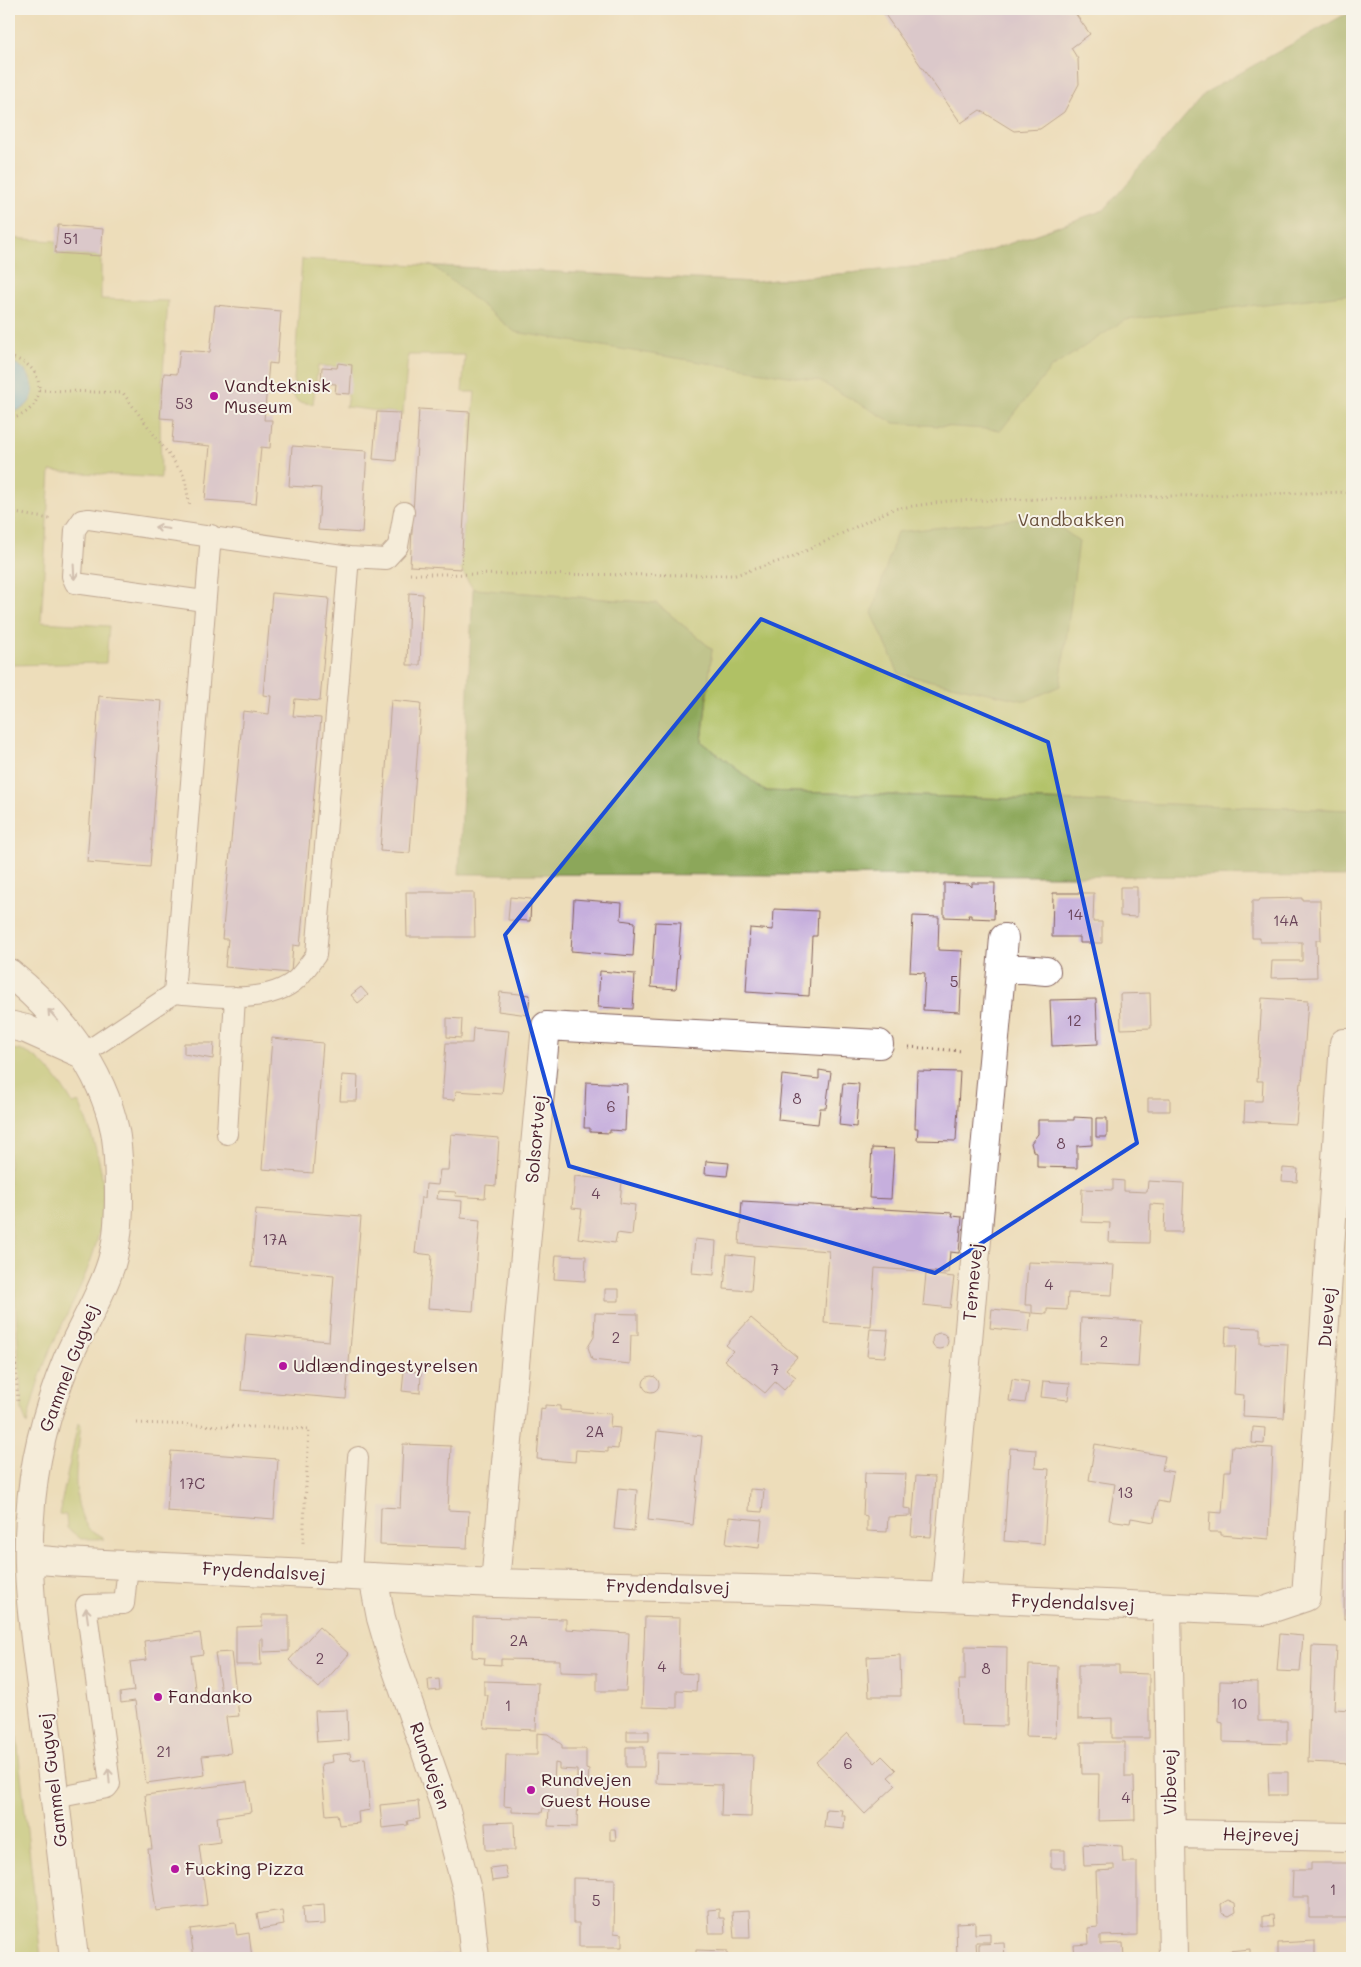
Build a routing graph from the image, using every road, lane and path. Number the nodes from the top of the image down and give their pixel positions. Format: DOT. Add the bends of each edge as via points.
graph roads {
  1 [pos="9,358"];
  2 [pos="39,390"];
  3 [pos="9,419"];
  4 [pos="1352,492"];
  5 [pos="9,512"];
  6 [pos="404,512"];
  7 [pos="78,524"];
  8 [pos="202,534"];
  9 [pos="349,557"];
  10 [pos="386,559"];
  11 [pos="204,601"];
  12 [pos="1004,938"];
  13 [pos="1002,966"];
  14 [pos="1046,971"];
  15 [pos="9,973"];
  16 [pos="174,993"];
  17 [pos="235,998"];
  18 [pos="9,1025"];
  19 [pos="1352,1043"];
  20 [pos="879,1044"];
  21 [pos="83,1054"];
  22 [pos="994,1054"];
  23 [pos="226,1134"];
  24 [pos="9,1260"];
  25 [pos="18,1409"];
  26 [pos="137,1423"];
  27 [pos="358,1457"];
  28 [pos="29,1558"];
  29 [pos="128,1565"];
  30 [pos="302,1574"];
  31 [pos="362,1577"];
  32 [pos="495,1583"];
  33 [pos="945,1597"];
  34 [pos="1306,1597"];
  35 [pos="1167,1607"];
  36 [pos="55,1798"];
  37 [pos="1171,1834"];
  38 [pos="1352,1836"];
  39 [pos="74,1958"];
  40 [pos="475,1958"];
  41 [pos="1173,1958"];
  1 -- 2 [label="path" via="21,360 31,367"];
  2 -- 3 [label="path" via="29,411"];
  2 -- 8 [label="path" via="123,393 184,475"];
  4 -- 10 [label="path" via="948,501 893,509 793,557 735,574 410,574"];
  5 -- 7 [label="path"];
  6 -- 10 [label="lane" via="398,546"];
  8 -- 7 [label="lane, one-way" via="89,518"];
  7 -- 11 [label="lane, one-way" via="72,576 75,583"];
  8 -- 9 [label="lane"];
  8 -- 11 [label="lane"];
  9 -- 10 [label="lane"];
  9 -- 17 [label="lane" via="316,955 296,980 265,995"];
  11 -- 16 [label="lane"];
  12 -- 13 [label="street, Ternevej"];
  13 -- 14 [label="street"];
  13 -- 22 [label="street, Ternevej"];
  21 -- 15 [label="street, Gammel Gugvej, one-way" via="38,998"];
  16 -- 17 [label="lane"];
  16 -- 21 [label="lane"];
  17 -- 23 [label="lane"];
  18 -- 21 [label="street"];
  19 -- 34 [label="street, Duevej" via="1344,1044"];
  20 -- 22 [label="path"];
  20 -- 32 [label="street, Solsortvej" via="546,1026"];
  21 -- 28 [label="street, Gammel Gugvej" via="102,1091 115,1130 119,1218 110,1269 67,1362 46,1419 33,1480"];
  22 -- 33 [label="street, Ternevej"];
  24 -- 25 [label="path"];
  26 -- 30 [label="path" via="309,1429"];
  27 -- 31 [label="lane"];
  28 -- 29 [label="street, Frydendalsvej"];
  28 -- 36 [label="street, Gammel Gugvej" via="31,1603"];
  29 -- 30 [label="street, Frydendalsvej"];
  36 -- 29 [label="lane, one-way" via="107,1788 110,1784 86,1605 124,1604"];
  30 -- 31 [label="street, Frydendalsvej"];
  31 -- 32 [label="street, Frydendalsvej"];
  31 -- 40 [label="street, Rundvejen" via="389,1643 444,1804 468,1894"];
  32 -- 33 [label="street, Frydendalsvej"];
  33 -- 35 [label="street, Frydendalsvej"];
  34 -- 35 [label="street, Frydendalsvej" via="1264,1611"];
  35 -- 37 [label="street, Vibevej"];
  36 -- 39 [label="street, Gammel Gugvej"];
  37 -- 38 [label="street, Hejrevej"];
  37 -- 41 [label="street, Vibevej"];
}
